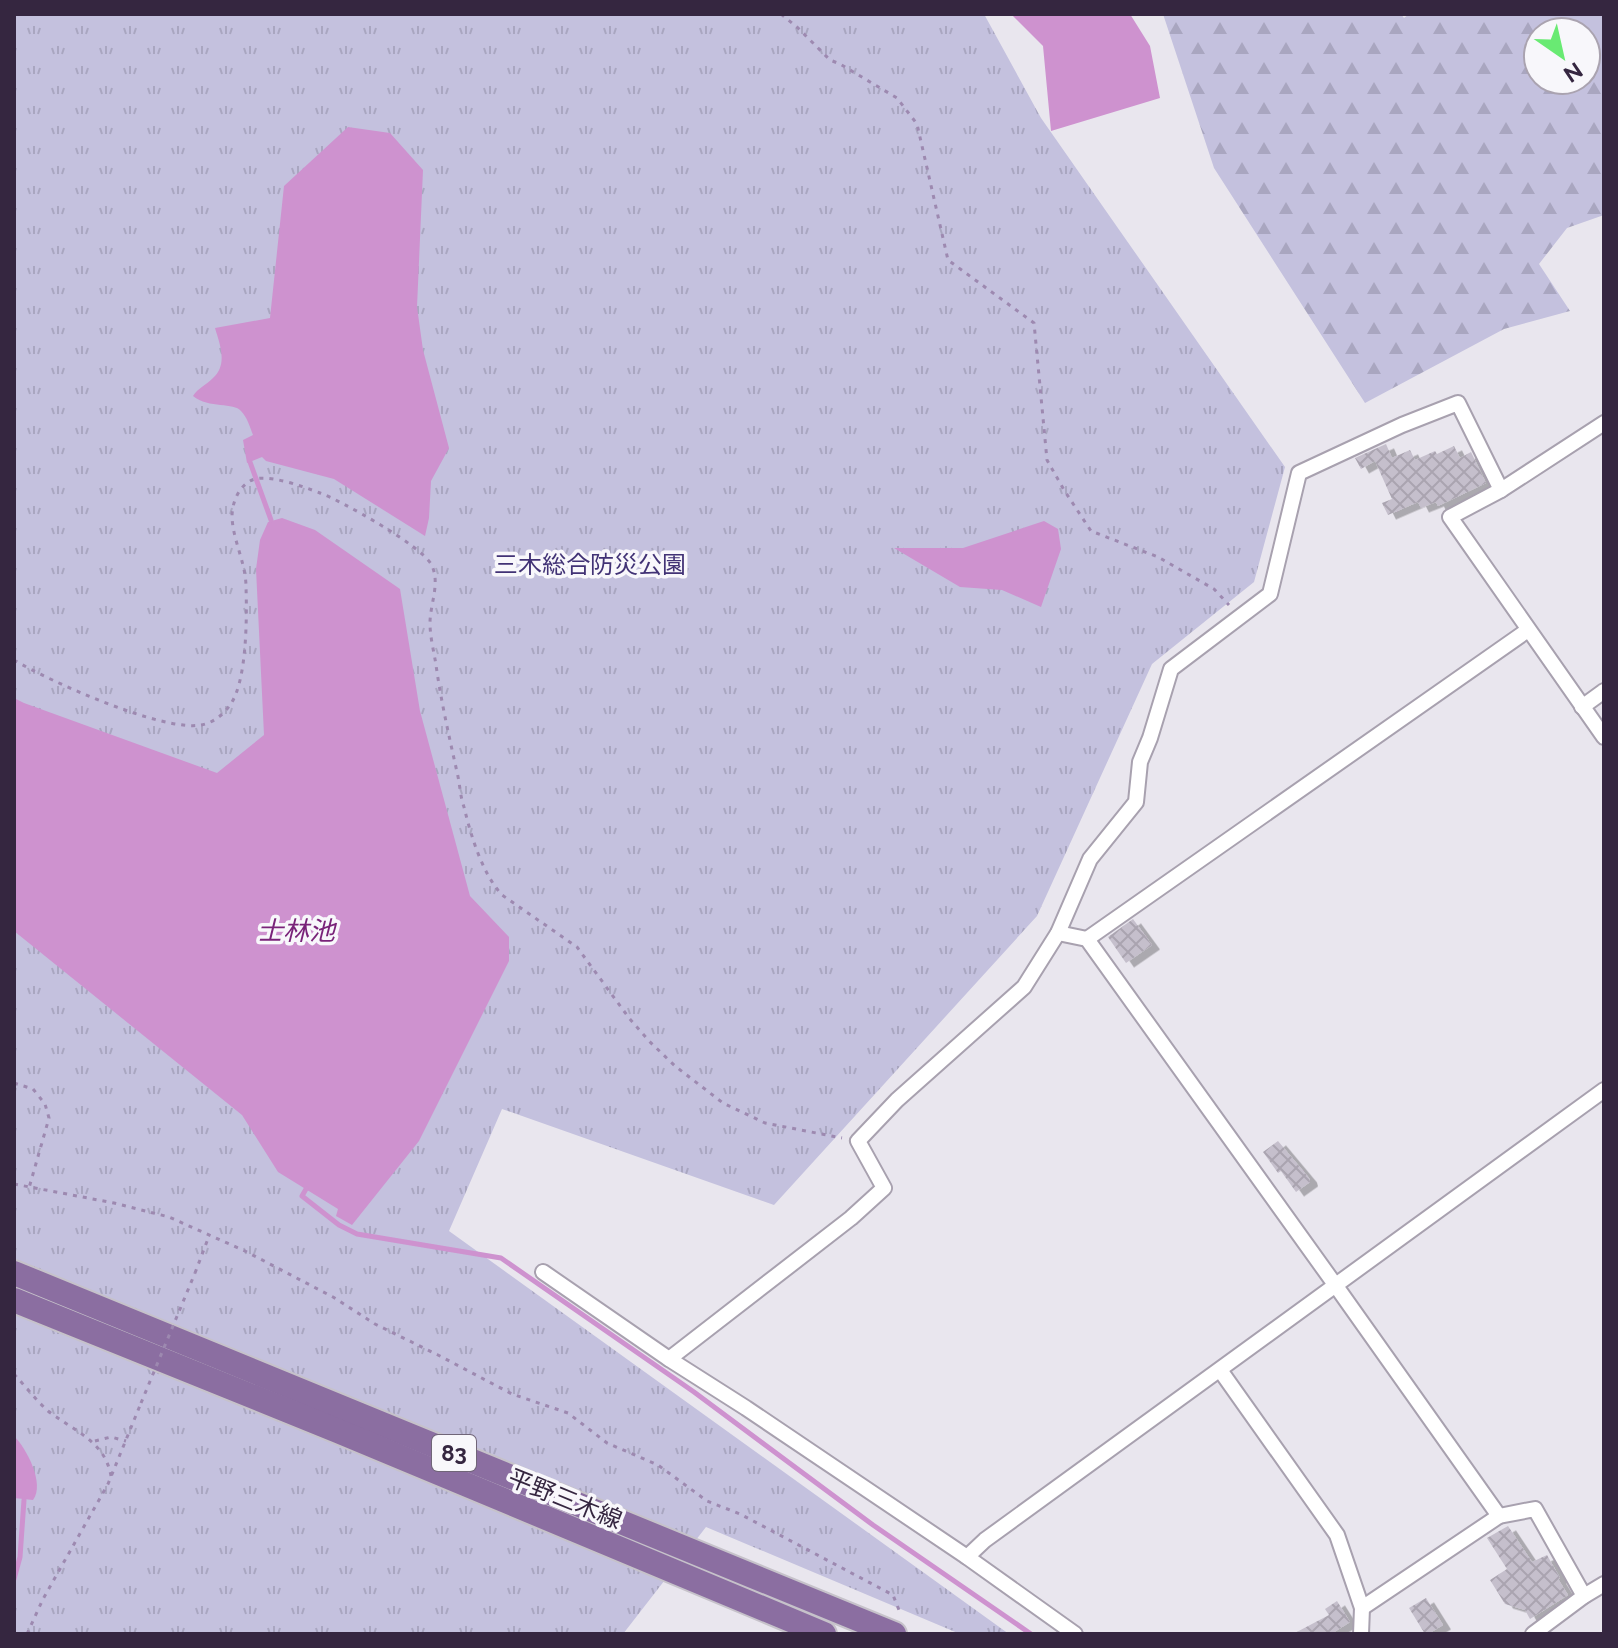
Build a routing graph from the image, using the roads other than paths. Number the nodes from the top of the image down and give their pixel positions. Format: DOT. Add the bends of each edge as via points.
graph roads {
  1 [pos="1604,423"];
  2 [pos="1501,490"];
  3 [pos="1528,630"];
  4 [pos="1604,691"];
  5 [pos="1582,707"];
  6 [pos="1604,737"];
  7 [pos="1058,933"];
  8 [pos="1087,939"];
  9 [pos="1604,1090"];
  10 [pos="543,1272"];
  11 [pos="14,1273"];
  12 [pos="1336,1286"];
  13 [pos="14,1300"];
  14 [pos="669,1359"];
  15 [pos="1220,1370"];
  16 [pos="1499,1516"];
  17 [pos="967,1557"];
  18 [pos="1604,1584"];
  19 [pos="1584,1596"];
  20 [pos="1362,1608"];
  21 [pos="820,1633"];
  22 [pos="894,1634"];
  23 [pos="1075,1634"];
  24 [pos="1361,1634"];
  25 [pos="1533,1634"];
  1 -- 2 [label="street"];
  2 -- 3 [label="street" via="1450,517"];
  2 -- 7 [label="street" via="1458,403 1299,473 1270,594 1171,669 1140,762 1136,802 1090,859"];
  3 -- 5 [label="street"];
  3 -- 8 [label="street"];
  4 -- 5 [label="street"];
  5 -- 6 [label="street"];
  7 -- 8 [label="street"];
  7 -- 14 [label="street" via="1024,987 858,1141 884,1188"];
  8 -- 12 [label="street"];
  9 -- 12 [label="street"];
  10 -- 14 [label="street"];
  11 -- 22 [label="main road, 平野三木線 / 83"];
  12 -- 15 [label="street"];
  12 -- 16 [label="street"];
  13 -- 21 [label="main road, 平野三木線 / 83"];
  14 -- 17 [label="street"];
  15 -- 17 [label="street"];
  15 -- 20 [label="street" via="1337,1535"];
  16 -- 19 [label="street" via="1535,1509"];
  16 -- 20 [label="street"];
  17 -- 23 [label="street"];
  18 -- 19 [label="street"];
  19 -- 25 [label="street"];
  20 -- 24 [label="street"];
}
